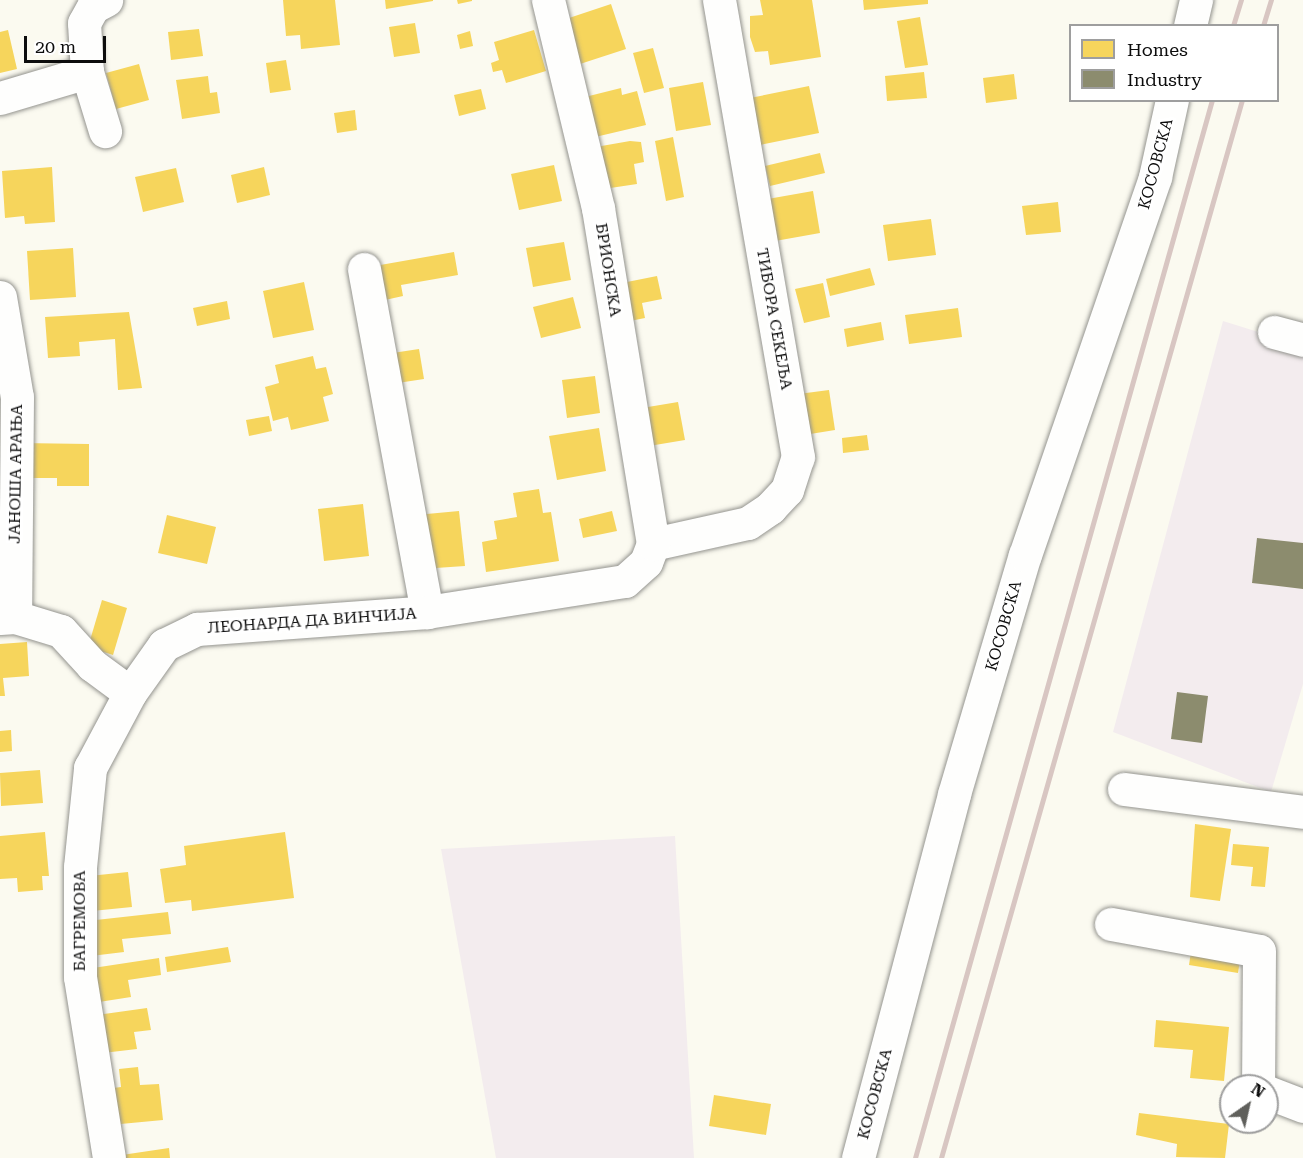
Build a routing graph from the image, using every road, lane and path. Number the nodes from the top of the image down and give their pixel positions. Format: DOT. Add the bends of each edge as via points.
graph roads {
  1 [pos="548,0"];
  2 [pos="719,0"];
  3 [pos="1196,0"];
  4 [pos="99,4"];
  5 [pos="1190,24"];
  6 [pos="87,72"];
  7 [pos="0,99"];
  8 [pos="1173,102"];
  9 [pos="105,131"];
  10 [pos="364,269"];
  11 [pos="0,297"];
  12 [pos="653,544"];
  13 [pos="427,612"];
  14 [pos="7,618"];
  15 [pos="130,693"];
  16 [pos="1124,789"];
  17 [pos="1303,812"];
  18 [pos="1111,924"];
  19 [pos="1258,1074"];
  20 [pos="1279,1097"];
  21 [pos="1303,1106"];
  22 [pos="109,1158"];
  23 [pos="858,1158"];
  1 -- 12 [label="street, БРИОНСКА" via="598,208"];
  2 -- 12 [label="street, ТИБОРА СЕКЕЉА" via="798,457 787,490 748,523"];
  3 -- 5 [label="street"];
  4 -- 6 [label="street" via="84,23"];
  6 -- 7 [label="street"];
  6 -- 9 [label="street"];
  8 -- 23 [label="street, КОСОВСКА" via="1155,177 1022,566 954,794"];
  10 -- 13 [label="street, ЛЕОНАРДА ДА ВИНЧИЈА"];
  11 -- 14 [label="street, ЈАНОША АРАЊА" via="17,397"];
  12 -- 13 [label="street, ЛЕОНАРДА ДА ВИНЧИЈА" via="646,562 625,581"];
  13 -- 15 [label="street, ЛЕОНАРДА ДА ВИНЧИЈА" via="197,629 164,645"];
  14 -- 15 [label="street" via="61,631 92,665"];
  15 -- 22 [label="street, БАГРЕМОВА" via="90,768 80,867 80,977"];
  16 -- 17 [label="street"];
  18 -- 19 [label="street" via="1259,951"];
  20 -- 21 [label="street"];
}
